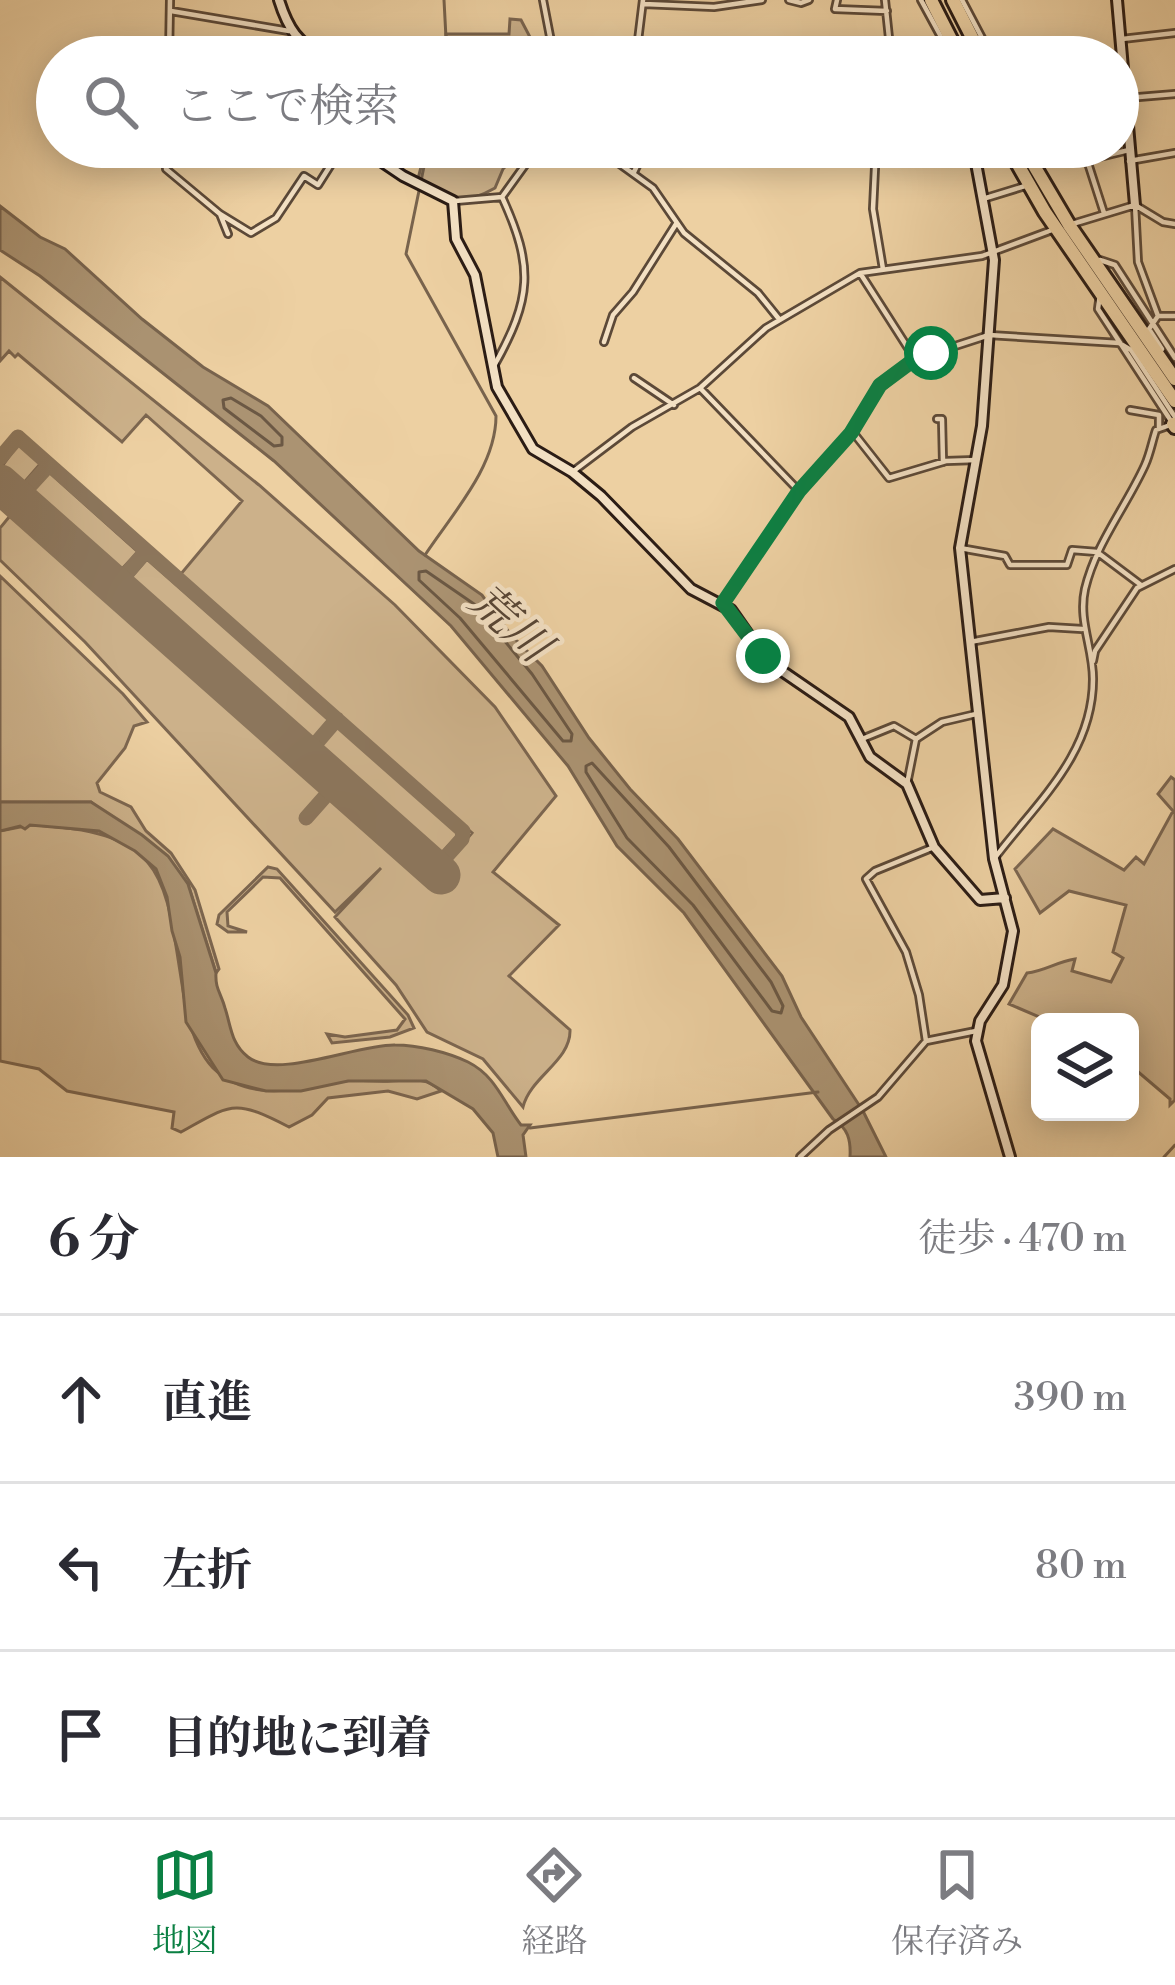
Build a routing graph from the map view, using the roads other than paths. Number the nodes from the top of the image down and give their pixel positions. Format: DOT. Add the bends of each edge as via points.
graph roads {
  1 [pos="170,0"];
  2 [pos="279,0"];
  3 [pos="543,0"];
  4 [pos="762,0"];
  5 [pos="789,0"];
  6 [pos="809,0"];
  7 [pos="836,0"];
  8 [pos="885,0"];
  9 [pos="921,0"];
  10 [pos="931,0"];
  11 [pos="958,0"];
  12 [pos="1117,0"];
  13 [pos="643,2"];
  14 [pos="170,11"];
  15 [pos="887,11"];
  16 [pos="290,32"];
  17 [pos="1175,33"];
  18 [pos="170,36"];
  19 [pos="295,36"];
  20 [pos="550,36"];
  21 [pos="639,36"];
  22 [pos="889,36"];
  23 [pos="943,36"];
  24 [pos="947,36"];
  25 [pos="973,36"];
  26 [pos="979,36"];
  27 [pos="1122,36"];
  28 [pos="1139,37"];
  29 [pos="1175,94"];
  30 [pos="1139,97"];
  31 [pos="1175,154"];
  32 [pos="1139,155"];
  33 [pos="166,168"];
  34 [pos="329,168"];
  35 [pos="391,168"];
  36 [pos="523,168"];
  37 [pos="626,168"];
  38 [pos="636,168"];
  39 [pos="875,168"];
  40 [pos="976,168"];
  41 [pos="1022,168"];
  42 [pos="1033,168"];
  43 [pos="1090,168"];
  44 [pos="1131,168"];
  45 [pos="634,172"];
  46 [pos="1024,186"];
  47 [pos="502,196"];
  48 [pos="980,200"];
  49 [pos="453,201"];
  50 [pos="1135,205"];
  51 [pos="1104,213"];
  52 [pos="220,214"];
  53 [pos="676,224"];
  54 [pos="1175,224"];
  55 [pos="1062,227"];
  56 [pos="228,234"];
  57 [pos="994,253"];
  58 [pos="1094,261"];
  59 [pos="883,269"];
  60 [pos="860,274"];
  61 [pos="1101,293"];
  62 [pos="1158,316"];
  63 [pos="1175,316"];
  64 [pos="779,319"];
  65 [pos="1152,324"];
  66 [pos="986,336"];
  67 [pos="604,342"];
  68 [pos="1119,343"];
  69 [pos="1175,358"];
  70 [pos="915,359"];
  71 [pos="494,368"];
  72 [pos="1174,375"];
  73 [pos="634,378"];
  74 [pos="700,388"];
  75 [pos="1175,401"];
  76 [pos="674,405"];
  77 [pos="1130,410"];
  78 [pos="938,419"];
  79 [pos="1172,423"];
  80 [pos="852,431"];
  81 [pos="976,460"];
  82 [pos="943,462"];
  83 [pos="572,472"];
  84 [pos="799,491"];
  85 [pos="960,548"];
  86 [pos="1097,552"];
  87 [pos="1175,569"];
  88 [pos="1141,585"];
  89 [pos="723,603"];
  90 [pos="1083,629"];
  91 [pos="970,642"];
  92 [pos="1093,661"];
  93 [pos="977,714"];
  94 [pos="862,739"];
  95 [pos="916,740"];
  96 [pos="907,784"];
  97 [pos="934,848"];
  98 [pos="994,859"];
  99 [pos="1005,898"];
  100 [pos="976,1030"];
  101 [pos="926,1041"];
  102 [pos="800,1157"];
  103 [pos="1010,1157"];
  1 -- 14 [label="street"];
  2 -- 16 [label="street"];
  3 -- 20 [label="street"];
  4 -- 13 [label="street" via="713,8"];
  5 -- 6 [label="street"];
  7 -- 15 [label="street" via="835,9"];
  8 -- 15 [label="street"];
  9 -- 23 [label="street"];
  10 -- 24 [label="highway"];
  11 -- 25 [label="highway"];
  11 -- 26 [label="street"];
  12 -- 27 [label="street"];
  13 -- 21 [label="street"];
  14 -- 16 [label="street"];
  14 -- 18 [label="street"];
  15 -- 22 [label="street"];
  16 -- 19 [label="street"];
  17 -- 28 [label="street"];
  29 -- 30 [label="street"];
  31 -- 32 [label="street"];
  33 -- 52 [label="street"];
  34 -- 52 [label="street" via="318,185 304,176 276,218 251,233"];
  35 -- 49 [label="street"];
  36 -- 47 [label="street"];
  37 -- 45 [label="street"];
  38 -- 45 [label="street"];
  39 -- 59 [label="street"];
  40 -- 48 [label="street"];
  41 -- 55 [label="highway"];
  42 -- 55 [label="highway"];
  43 -- 51 [label="street"];
  44 -- 50 [label="street"];
  45 -- 53 [label="street"];
  46 -- 48 [label="street"];
  47 -- 49 [label="street"];
  47 -- 71 [label="street" via="519,234 526,286"];
  48 -- 57 [label="street"];
  49 -- 71 [label="street" via="456,239 472,264"];
  50 -- 51 [label="street"];
  50 -- 54 [label="street"];
  50 -- 62 [label="street" via="1138,262"];
  51 -- 55 [label="street"];
  52 -- 56 [label="street"];
  53 -- 64 [label="street"];
  53 -- 67 [label="street" via="613,315"];
  55 -- 57 [label="street"];
  55 -- 58 [label="highway"];
  55 -- 61 [label="highway"];
  57 -- 59 [label="street"];
  57 -- 66 [label="street"];
  58 -- 65 [label="street" via="1115,265"];
  58 -- 72 [label="highway"];
  59 -- 60 [label="street"];
  60 -- 64 [label="street"];
  60 -- 70 [label="street"];
  61 -- 68 [label="street" via="1098,309"];
  61 -- 75 [label="highway"];
  62 -- 63 [label="street"];
  62 -- 65 [label="street"];
  64 -- 74 [label="street"];
  65 -- 69 [label="street"];
  65 -- 72 [label="street"];
  66 -- 68 [label="street"];
  66 -- 70 [label="street"];
  66 -- 81 [label="street"];
  68 -- 79 [label="street"];
  68 -- 79 [label="street" via="1155,383"];
  70 -- 80 [label="street" via="880,385"];
  71 -- 83 [label="street" via="533,448"];
  73 -- 76 [label="street"];
  74 -- 76 [label="street"];
  74 -- 84 [label="street"];
  76 -- 83 [label="street"];
  77 -- 79 [label="street"];
  78 -- 82 [label="street"];
  79 -- 86 [label="street"];
  80 -- 82 [label="street" via="889,478"];
  80 -- 84 [label="street"];
  81 -- 82 [label="street"];
  81 -- 85 [label="street"];
  83 -- 89 [label="street" via="691,589"];
  84 -- 89 [label="street"];
  85 -- 86 [label="street" via="1005,556 1010,565 1067,565 1072,550"];
  85 -- 91 [label="street"];
  86 -- 88 [label="street"];
  86 -- 90 [label="street"];
  87 -- 88 [label="street"];
  88 -- 92 [label="street"];
  89 -- 94 [label="street" via="766,660 838,708"];
  90 -- 91 [label="street"];
  90 -- 92 [label="street"];
  91 -- 93 [label="street"];
  92 -- 98 [label="street" via="1081,740 1055,786"];
  93 -- 95 [label="street" via="942,722"];
  93 -- 98 [label="street"];
  94 -- 95 [label="street" via="894,726"];
  94 -- 96 [label="street" via="870,757"];
  95 -- 96 [label="street"];
  96 -- 97 [label="street"];
  97 -- 99 [label="street" via="976,897"];
  97 -- 101 [label="street" via="866,879 906,952"];
  98 -- 99 [label="street"];
  99 -- 100 [label="street" via="1013,931 1004,985"];
  100 -- 101 [label="street"];
  100 -- 103 [label="street"];
  101 -- 102 [label="street" via="899,1077"];
}
